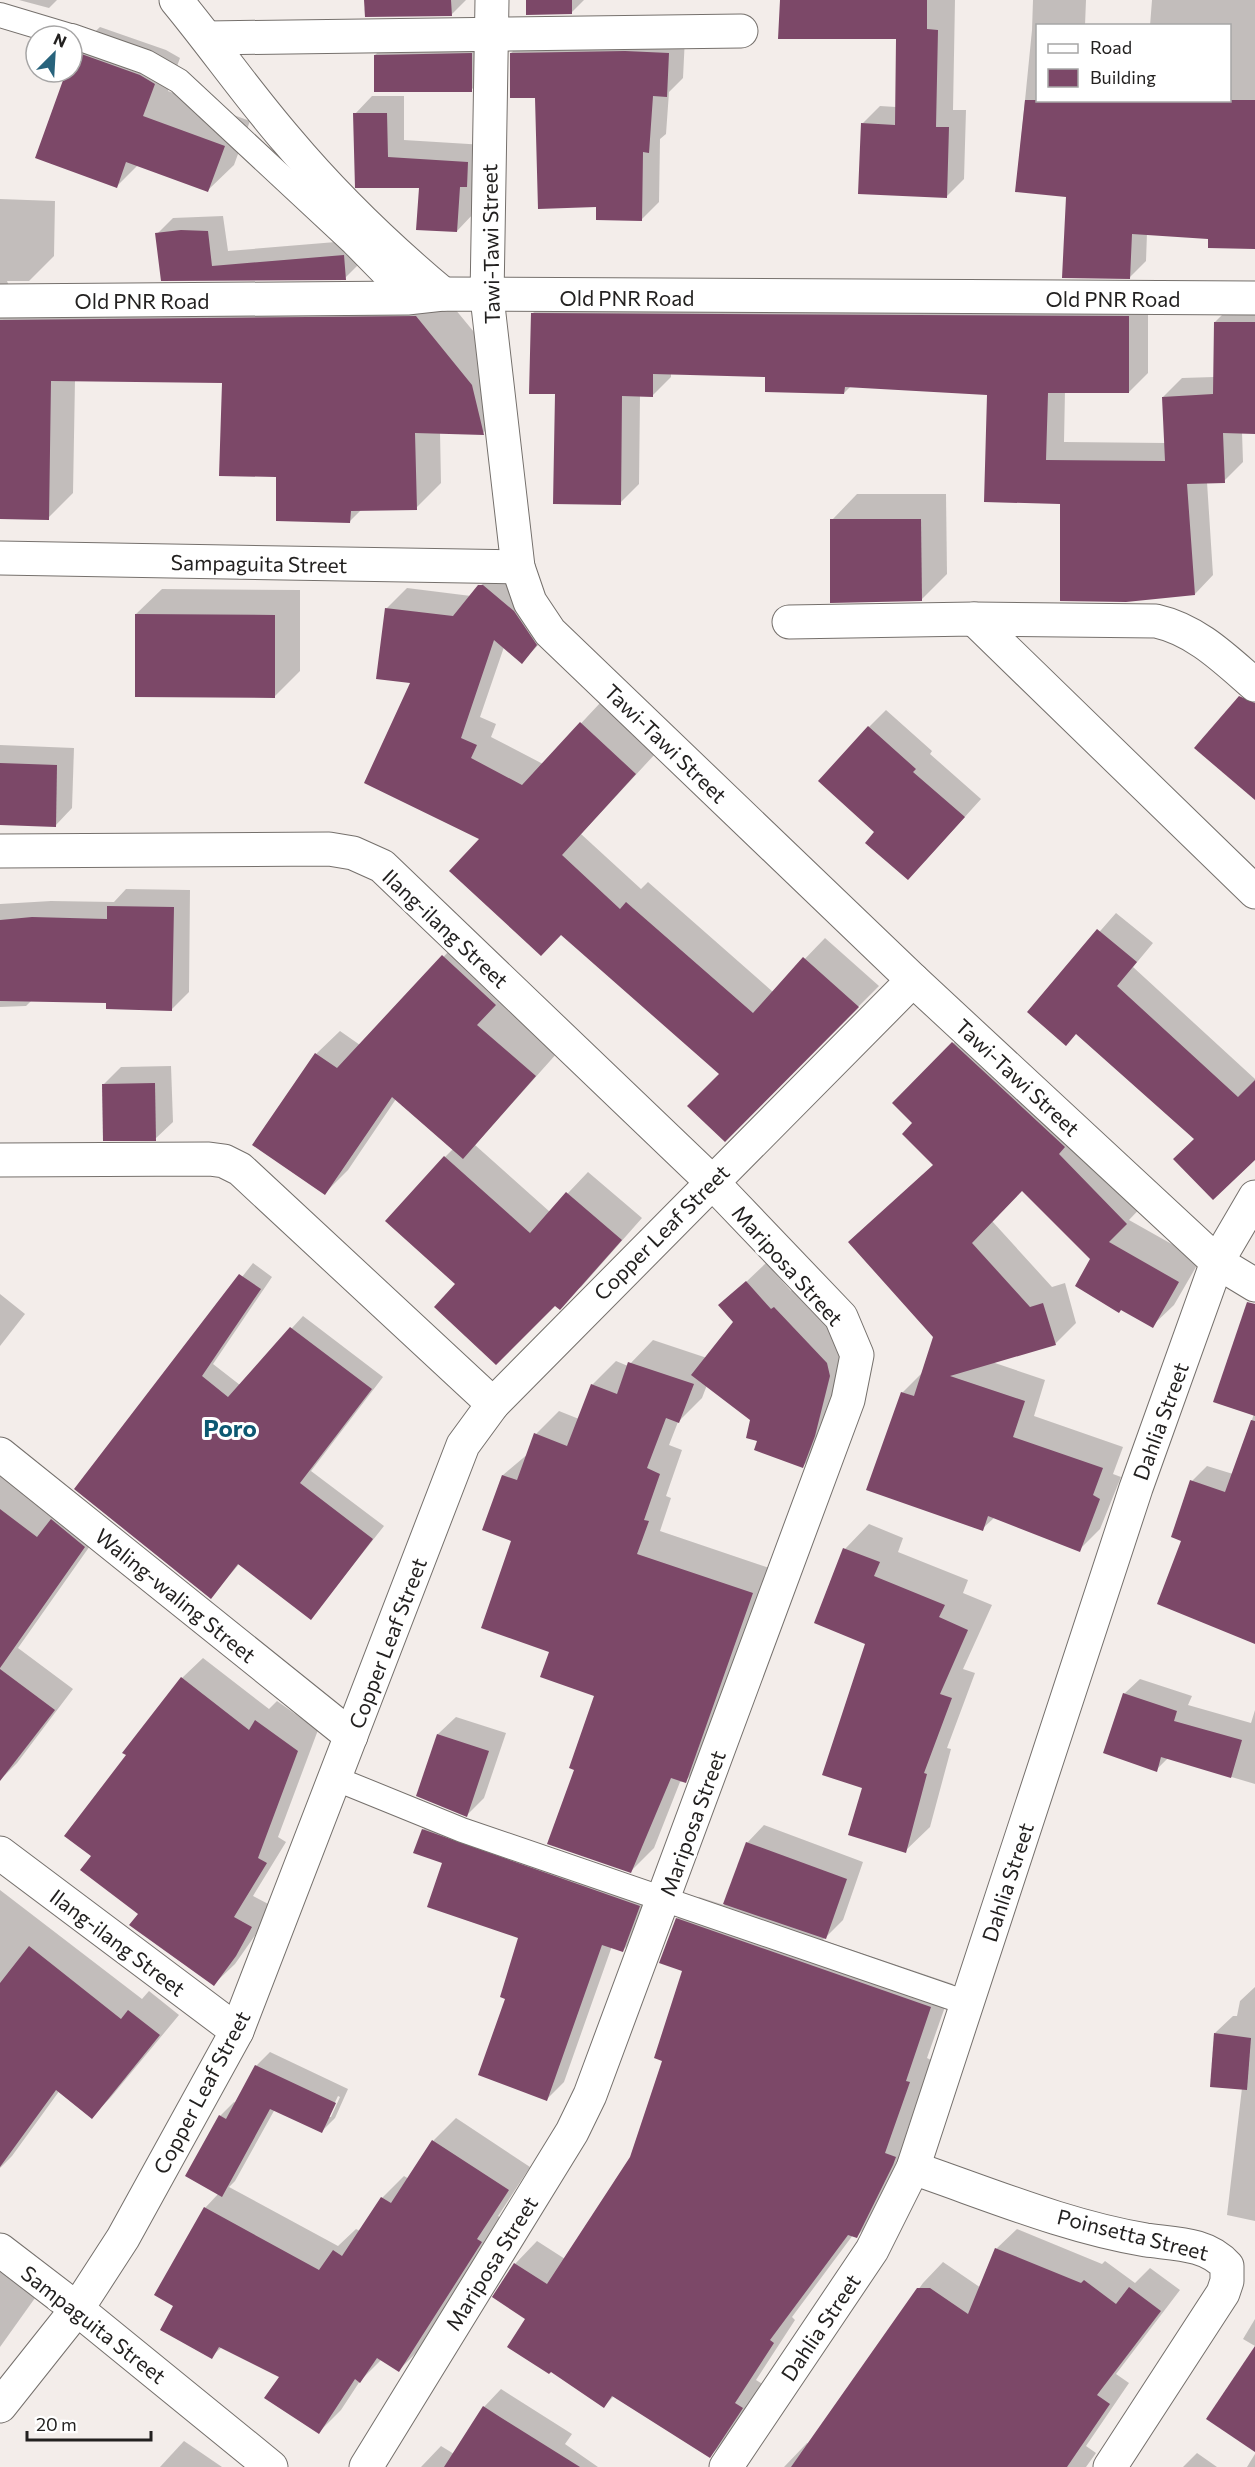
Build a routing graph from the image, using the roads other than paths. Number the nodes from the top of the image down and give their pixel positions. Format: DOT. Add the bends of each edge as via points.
graph roads {
  1 [pos="176,0"];
  2 [pos="492,0"];
  3 [pos="0,15"];
  4 [pos="30,24"];
  5 [pos="741,31"];
  6 [pos="491,36"];
  7 [pos="207,38"];
  8 [pos="84,40"];
  9 [pos="443,294"];
  10 [pos="487,297"];
  11 [pos="407,298"];
  12 [pos="1255,298"];
  13 [pos="0,301"];
  14 [pos="0,558"];
  15 [pos="518,567"];
  16 [pos="974,619"];
  17 [pos="789,622"];
  18 [pos="1255,685"];
  19 [pos="0,851"];
  20 [pos="1255,892"];
  21 [pos="913,980"];
  22 [pos="0,1160"];
  23 [pos="711,1181"];
  24 [pos="1255,1197"];
  25 [pos="1217,1262"];
  26 [pos="1255,1285"];
  27 [pos="493,1404"];
  28 [pos="0,1454"];
  29 [pos="351,1736"];
  30 [pos="334,1778"];
  31 [pos="0,1853"];
  32 [pos="663,1900"];
  33 [pos="967,2003"];
  34 [pos="237,2031"];
  35 [pos="913,2168"];
  36 [pos="0,2250"];
  37 [pos="77,2309"];
  38 [pos="0,2406"];
  39 [pos="271,2467"];
  40 [pos="366,2467"];
  41 [pos="726,2467"];
  42 [pos="1110,2467"];
  1 -- 7 [label="street"];
  2 -- 6 [label="street, Tawi-Tawi Street"];
  3 -- 4 [label="lane"];
  5 -- 6 [label="street"];
  6 -- 7 [label="street"];
  6 -- 10 [label="street, Tawi-Tawi Street"];
  7 -- 9 [label="street" via="320,178 397,255"];
  8 -- 11 [label="lane" via="137,58 179,81"];
  9 -- 10 [label="street, Old PNR Road"];
  9 -- 11 [label="street, Old PNR Road"];
  10 -- 12 [label="street, Old PNR Road"];
  10 -- 15 [label="street, Tawi-Tawi Street"];
  11 -- 13 [label="street, Old PNR Road"];
  14 -- 15 [label="street, Sampaguita Street"];
  15 -- 21 [label="street, Tawi-Tawi Street" via="530,602 550,632"];
  16 -- 17 [label="street"];
  16 -- 18 [label="street" via="1155,621 1175,625 1216,651"];
  16 -- 20 [label="street"];
  19 -- 23 [label="street, Ilang-ilang Street" via="329,849 353,853 382,866"];
  21 -- 23 [label="street, Copper Leaf Street"];
  21 -- 25 [label="street, Tawi-Tawi Street"];
  22 -- 27 [label="street" via="224,1161 240,1169"];
  23 -- 27 [label="street, Copper Leaf Street"];
  23 -- 32 [label="street, Mariposa Street" via="841,1317 857,1355 848,1400"];
  24 -- 25 [label="street, Dahlia Street"];
  25 -- 26 [label="street, Tawi-Tawi Street"];
  25 -- 33 [label="street, Dahlia Street" via="1136,1488"];
  27 -- 29 [label="street, Copper Leaf Street" via="463,1445"];
  28 -- 29 [label="street, Waling-waling Street"];
  29 -- 30 [label="street, Copper Leaf Street"];
  30 -- 32 [label="lane" via="462,1830"];
  30 -- 34 [label="street, Copper Leaf Street"];
  31 -- 34 [label="street, Ilang-ilang Street"];
  32 -- 33 [label="lane"];
  32 -- 40 [label="street, Mariposa Street" via="590,2095 572,2132"];
  33 -- 35 [label="street, Dahlia Street"];
  34 -- 37 [label="street, Copper Leaf Street" via="123,2238"];
  35 -- 41 [label="street, Dahlia Street" via="872,2250"];
  35 -- 42 [label="street, Poinsetta Street" via="1066,2219 1141,2239 1207,2250 1227,2266 1223,2293"];
  36 -- 37 [label="street, Sampaguita Street"];
  37 -- 38 [label="street, Copper Leaf Street"];
  37 -- 39 [label="street, Sampaguita Street"];
}
